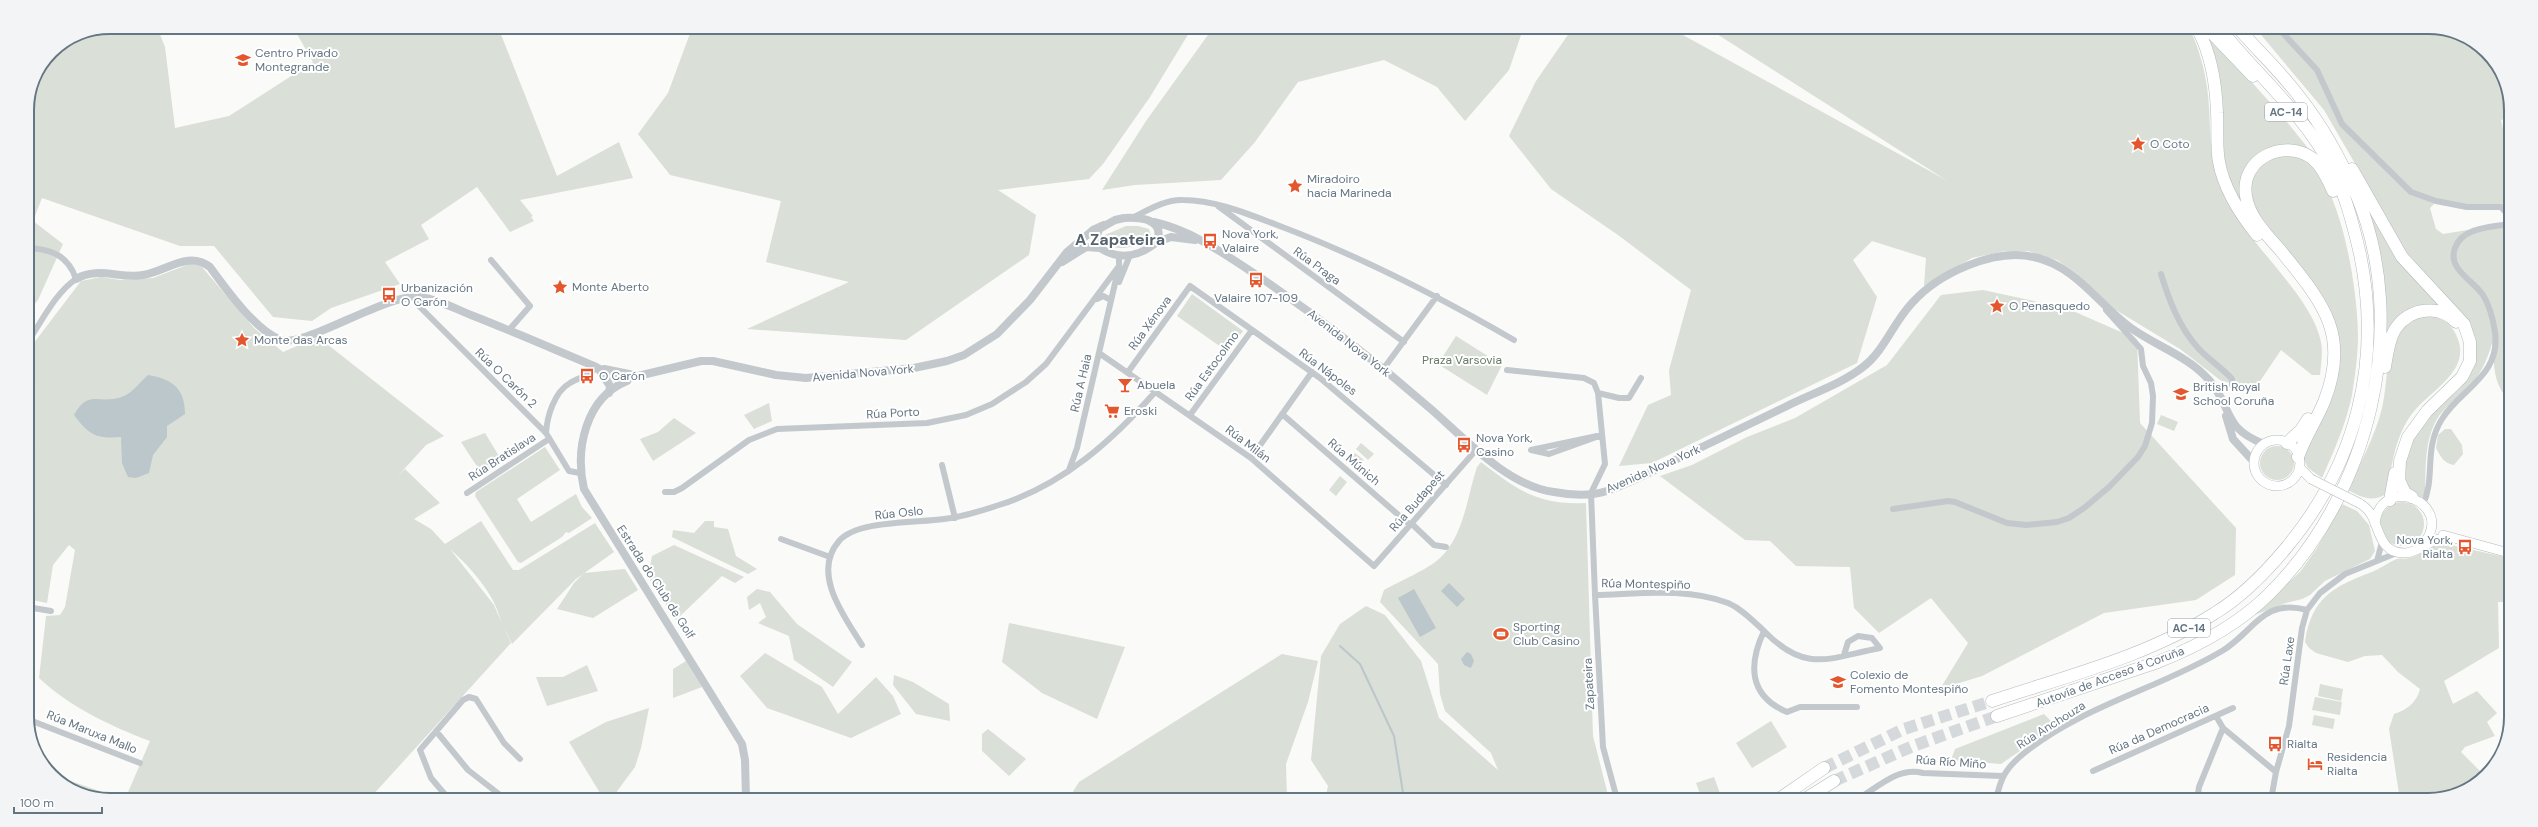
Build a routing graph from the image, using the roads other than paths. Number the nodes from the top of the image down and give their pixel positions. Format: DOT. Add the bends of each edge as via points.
graph roads {
  1 [pos="2199,34"];
  2 [pos="2213,34"];
  3 [pos="2224,34"];
  4 [pos="2244,34"];
  5 [pos="2284,34"];
  6 [pos="2302,99"];
  7 [pos="1218,206"];
  8 [pos="2347,206"];
  9 [pos="1154,207"];
  10 [pos="2504,210"];
  11 [pos="1132,218"];
  12 [pos="1151,221"];
  13 [pos="1104,225"];
  14 [pos="2504,225"];
  15 [pos="1157,242"];
  16 [pos="2357,242"];
  17 [pos="1211,246"];
  18 [pos="34,248"];
  19 [pos="1100,248"];
  20 [pos="1130,255"];
  21 [pos="1119,256"];
  22 [pos="492,260"];
  23 [pos="1119,266"];
  24 [pos="1054,269"];
  25 [pos="2161,274"];
  26 [pos="76,279"];
  27 [pos="1117,283"];
  28 [pos="1190,286"];
  29 [pos="1437,296"];
  30 [pos="414,297"];
  31 [pos="1111,300"];
  32 [pos="1094,301"];
  33 [pos="2098,301"];
  34 [pos="509,330"];
  35 [pos="1252,330"];
  36 [pos="34,334"];
  37 [pos="1514,340"];
  38 [pos="1404,342"];
  39 [pos="1099,352"];
  40 [pos="597,367"];
  41 [pos="1384,368"];
  42 [pos="1507,370"];
  43 [pos="615,371"];
  44 [pos="1128,372"];
  45 [pos="1312,372"];
  46 [pos="639,376"];
  47 [pos="1641,378"];
  48 [pos="621,382"];
  49 [pos="2232,385"];
  50 [pos="1156,391"];
  51 [pos="609,393"];
  52 [pos="1598,393"];
  53 [pos="2225,407"];
  54 [pos="1282,414"];
  55 [pos="1190,415"];
  56 [pos="1602,435"];
  57 [pos="548,436"];
  58 [pos="2287,443"];
  59 [pos="2264,444"];
  60 [pos="1077,448"];
  61 [pos="1476,450"];
  62 [pos="1094,453"];
  63 [pos="2357,455"];
  64 [pos="1251,458"];
  65 [pos="2254,462"];
  66 [pos="2299,462"];
  67 [pos="942,465"];
  68 [pos="1069,470"];
  69 [pos="580,473"];
  70 [pos="2311,478"];
  71 [pos="2292,480"];
  72 [pos="1446,485"];
  73 [pos="665,492"];
  74 [pos="467,493"];
  75 [pos="1591,493"];
  76 [pos="2412,497"];
  77 [pos="2359,502"];
  78 [pos="2387,502"];
  79 [pos="2423,504"];
  80 [pos="1893,509"];
  81 [pos="955,518"];
  82 [pos="1411,524"];
  83 [pos="2432,525"];
  84 [pos="2375,526"];
  85 [pos="2449,538"];
  86 [pos="781,540"];
  87 [pos="2382,542"];
  88 [pos="2423,545"];
  89 [pos="1446,547"];
  90 [pos="2399,552"];
  91 [pos="2504,552"];
  92 [pos="830,557"];
  93 [pos="2377,561"];
  94 [pos="1374,566"];
  95 [pos="1595,595"];
  96 [pos="34,608"];
  97 [pos="2307,610"];
  98 [pos="51,611"];
  99 [pos="1764,631"];
  100 [pos="862,645"];
  101 [pos="1844,655"];
  102 [pos="1992,700"];
  103 [pos="1857,707"];
  104 [pos="2233,708"];
  105 [pos="1997,716"];
  106 [pos="2216,716"];
  107 [pos="36,721"];
  108 [pos="2223,728"];
  109 [pos="436,731"];
  110 [pos="520,759"];
  111 [pos="140,763"];
  112 [pos="1824,768"];
  113 [pos="2093,771"];
  114 [pos="2276,772"];
  115 [pos="2002,776"];
  116 [pos="1834,781"];
  117 [pos="444,793"];
  118 [pos="498,793"];
  119 [pos="746,793"];
  120 [pos="1615,793"];
  121 [pos="1788,793"];
  122 [pos="1815,793"];
  123 [pos="1868,793"];
  124 [pos="1998,793"];
  125 [pos="2198,793"];
  126 [pos="2272,793"];
  1 -- 58 [label="highway" via="2212,68 2219,162 2226,186 2253,230 2312,302 2326,336 2326,367 2317,400 2301,430"];
  2 -- 8 [label="highway, Autovía de Acceso á Coruña / AC-14" via="2292,118 2313,146 2341,200"];
  3 -- 8 [label="highway, Autovía de Acceso á Coruña / AC-14" via="2292,109 2309,132 2330,166"];
  4 -- 6 [label="highway, Autovía de Acceso á Coruña / AC-14"];
  5 -- 10 [label="street" via="2316,70 2342,124 2411,192 2436,201 2466,207 2501,207"];
  6 -- 63 [label="highway, Autovía de Acceso á Coruña / AC-14" via="2331,143 2357,198 2372,246 2379,288 2378,370 2369,418"];
  6 -- 76 [label="highway" via="2317,111 2330,130 2402,257 2456,314 2468,332 2471,353 2467,369 2416,423 2403,450 2399,480 2405,493"];
  7 -- 9 [label="street" via="1182,200"];
  7 -- 29 [label="street" via="1240,211 1328,244"];
  7 -- 38 [label="street, Rúa Praga"];
  8 -- 16 [label="highway, Autovía de Acceso á Coruña / AC-14"];
  9 -- 11 [label="street"];
  9 -- 12 [label="street" via="1150,212"];
  11 -- 12 [label="street"];
  11 -- 13 [label="street" via="1115,220"];
  12 -- 15 [label="street" via="1159,230"];
  12 -- 17 [label="street, Avenida Nova York" via="1183,231"];
  13 -- 19 [label="street" via="1097,236"];
  13 -- 24 [label="street, Avenida Nova York" via="1077,242"];
  14 -- 79 [label="street" via="2470,232 2457,242 2454,250 2458,269 2482,294 2489,306 2496,335 2490,362 2483,376 2450,407 2433,436 2428,493"];
  15 -- 17 [label="street, Avenida Nova York" via="1171,238 1188,238"];
  15 -- 20 [label="street" via="1147,250"];
  16 -- 66 [label="highway" via="2347,227 2328,179 2312,159 2300,152 2277,150 2258,161 2248,174 2246,196 2254,217 2321,302 2334,335 2335,359 2329,387"];
  16 -- 102 [label="highway, Autovía de Acceso á Coruña / AC-14" via="2368,301 2368,356 2364,385 2353,428 2321,499 2305,526 2270,568 2241,594 2195,626 2144,650"];
  17 -- 41 [label="street, Avenida Nova York" via="1297,303"];
  18 -- 26 [label="street" via="46,249 62,258"];
  19 -- 21 [label="street"];
  19 -- 24 [label="street, Avenida Nova York" via="1086,247"];
  20 -- 21 [label="street"];
  20 -- 27 [label="street, Rúa A Haia"];
  21 -- 23 [label="street, Rúa A Haia"];
  22 -- 34 [label="street" via="530,306"];
  23 -- 27 [label="street, Rúa A Haia"];
  23 -- 32 [label="street, Rúa Porto"];
  24 -- 46 [label="street, Avenida Nova York" via="1030,300 997,334 964,355 947,361 914,368 806,378 701,361"];
  25 -- 49 [label="street" via="2172,308 2182,324 2197,347 2232,379"];
  26 -- 30 [label="street, Avenida Nova York" via="83,274 95,272 137,276 156,273 192,259 201,260 210,267 262,328 284,341 297,339 368,311"];
  26 -- 36 [label="street" via="69,284"];
  27 -- 31 [label="street, Rúa A Haia"];
  27 -- 32 [label="street, Rúa Porto"];
  28 -- 35 [label="street, Rúa Nápoles"];
  28 -- 44 [label="street, Rúa Xénova"];
  29 -- 37 [label="street"];
  29 -- 38 [label="street"];
  30 -- 34 [label="street, Avenida Nova York" via="437,301"];
  30 -- 57 [label="street, Rúa O Carón 2" via="421,308"];
  31 -- 32 [label="street" via="1103,296"];
  31 -- 39 [label="street, Rúa A Haia"];
  32 -- 73 [label="street, Rúa Porto" via="1046,364 1004,397 980,409 950,419 927,423 777,429 749,440 682,488 674,492"];
  33 -- 53 [label="street, Avenida Nova York" via="2134,331 2174,353 2200,372 2216,390"];
  33 -- 75 [label="street, Avenida Nova York" via="2077,278 2064,269 2040,259 2017,255 1971,264 1931,287 1915,300 1875,357 1846,378 1639,478 1605,492"];
  33 -- 80 [label="street, Avenida Nova York" via="2141,349 2143,366 2151,383 2153,396 2149,434 2138,457 2109,487 2084,508 2063,520 2026,525 1994,520 1948,500"];
  34 -- 40 [label="street, Avenida Nova York"];
  35 -- 45 [label="street, Rúa Nápoles"];
  35 -- 55 [label="street, Rúa Estocolmo"];
  38 -- 41 [label="street"];
  39 -- 44 [label="street, Rúa Milán"];
  39 -- 60 [label="street, Rúa A Haia"];
  40 -- 43 [label="street, Avenida Nova York"];
  40 -- 48 [label="street, Avenida Nova York"];
  40 -- 51 [label="street" via="610,386"];
  40 -- 57 [label="street" via="593,373 568,383 561,390 549,415"];
  41 -- 61 [label="street, Avenida Nova York"];
  42 -- 52 [label="street" via="1584,378 1594,383"];
  43 -- 46 [label="street, Avenida Nova York"];
  43 -- 48 [label="street"];
  44 -- 50 [label="street, Rúa Milán"];
  45 -- 54 [label="street"];
  45 -- 72 [label="street, Rúa Nápoles"];
  46 -- 48 [label="street, Estrada do Club de Golf"];
  47 -- 52 [label="street" via="1629,398"];
  48 -- 51 [label="street, Estrada do Club de Golf"];
  50 -- 55 [label="street, Rúa Milán"];
  50 -- 62 [label="street, Rúa Oslo" via="1125,426"];
  51 -- 69 [label="street, Estrada do Club de Golf" via="591,414 586,426"];
  52 -- 56 [label="street"];
  53 -- 59 [label="street, Avenida Nova York" via="2241,432"];
  53 -- 65 [label="street, Avenida Nova York" via="2233,439"];
  54 -- 64 [label="street"];
  54 -- 82 [label="street, Rúa Múnich"];
  55 -- 64 [label="street, Rúa Milán"];
  56 -- 56 [label="street" via="1590,436 1531,450 1549,454"];
  56 -- 75 [label="street" via="1605,464"];
  57 -- 69 [label="street, Rúa O Carón 2" via="569,471"];
  57 -- 74 [label="street, Rúa Bratislava"];
  58 -- 59 [label="main road" via="2275,440"];
  58 -- 66 [label="main road"];
  59 -- 65 [label="main road"];
  60 -- 62 [label="street" via="1084,457"];
  60 -- 68 [label="street, Rúa A Haia"];
  61 -- 72 [label="street, Rúa Budapest"];
  61 -- 75 [label="street, Avenida Nova York" via="1531,486 1549,492"];
  62 -- 68 [label="street, Rúa Oslo"];
  63 -- 78 [label="highway" via="2375,416 2386,361 2396,328 2402,321 2420,311 2429,310 2447,315 2464,335 2465,361 2458,375 2419,413 2405,432 2398,452 2394,485"];
  63 -- 105 [label="highway, Autovía de Acceso á Coruña / AC-14" via="2335,503 2302,556 2269,595 2227,628 2180,653"];
  64 -- 94 [label="street, Rúa Milán"];
  65 -- 71 [label="main road" via="2257,474 2266,483 2278,486"];
  66 -- 70 [label="main road"];
  66 -- 71 [label="main road"];
  67 -- 81 [label="street"];
  68 -- 81 [label="street, Rúa Oslo" via="1000,505"];
  69 -- 119 [label="street, Estrada do Club de Golf" via="590,502 742,744"];
  70 -- 71 [label="main road"];
  70 -- 77 [label="main road, bridge"];
  72 -- 82 [label="street, Rúa Budapest"];
  75 -- 95 [label="street, Zapateira"];
  76 -- 78 [label="main road" via="2397,497"];
  76 -- 79 [label="main road"];
  77 -- 78 [label="main road"];
  77 -- 84 [label="main road" via="2371,515"];
  78 -- 84 [label="main road" via="2379,510"];
  79 -- 83 [label="main road" via="2428,510"];
  81 -- 92 [label="street, Rúa Oslo" via="852,531 839,540"];
  82 -- 89 [label="street, Rúa Múnich" via="1434,545"];
  82 -- 94 [label="street, Rúa Budapest"];
  83 -- 85 [label="main road"];
  83 -- 88 [label="main road" via="2428,539"];
  84 -- 87 [label="main road"];
  85 -- 88 [label="main road" via="2439,538"];
  85 -- 91 [label="main road"];
  86 -- 92 [label="street"];
  87 -- 90 [label="main road"];
  87 -- 93 [label="street"];
  88 -- 90 [label="main road" via="2412,551"];
  90 -- 93 [label="street, Rúa Laxe"];
  92 -- 100 [label="street, Rúa Oslo" via="828,580"];
  93 -- 97 [label="street, Rúa Laxe" via="2345,574 2332,583 2320,592"];
  95 -- 99 [label="street, Rúa Montespiño" via="1677,593 1702,597 1728,604 1755,621"];
  95 -- 120 [label="street, Zapateira" via="1603,746"];
  96 -- 98 [label="street"];
  97 -- 114 [label="street, Rúa Laxe" via="2302,628 2289,726"];
  97 -- 115 [label="street, Rúa Anchouza" via="2292,606 2257,619 2223,650 2161,683 2101,707 2023,754"];
  99 -- 101 [label="street, Rúa Montespiño" via="1796,657 1819,661"];
  99 -- 103 [label="street" via="1753,662 1755,678 1762,695 1777,708 1787,712 1800,706"];
  101 -- 101 [label="street, Rúa Montespiño" via="1858,652 1880,648 1872,638 1858,636 1848,642"];
  104 -- 106 [label="street, Rúa da Democracia"];
  106 -- 108 [label="street"];
  106 -- 113 [label="street, Rúa da Democracia"];
  107 -- 111 [label="street, Rúa Maruxa Mallo"];
  108 -- 114 [label="street"];
  108 -- 125 [label="street"];
  109 -- 110 [label="street" via="463,700 470,697 476,699 504,743"];
  109 -- 117 [label="street" via="420,750 431,778"];
  109 -- 118 [label="street" via="468,770"];
  112 -- 121 [label="highway"];
  114 -- 126 [label="street, Rúa Laxe"];
  115 -- 123 [label="street, Rúa Río Miño" via="1923,774 1912,770 1900,773"];
  115 -- 124 [label="street, Rúa Anchouza"];
  116 -- 122 [label="highway"];
}
